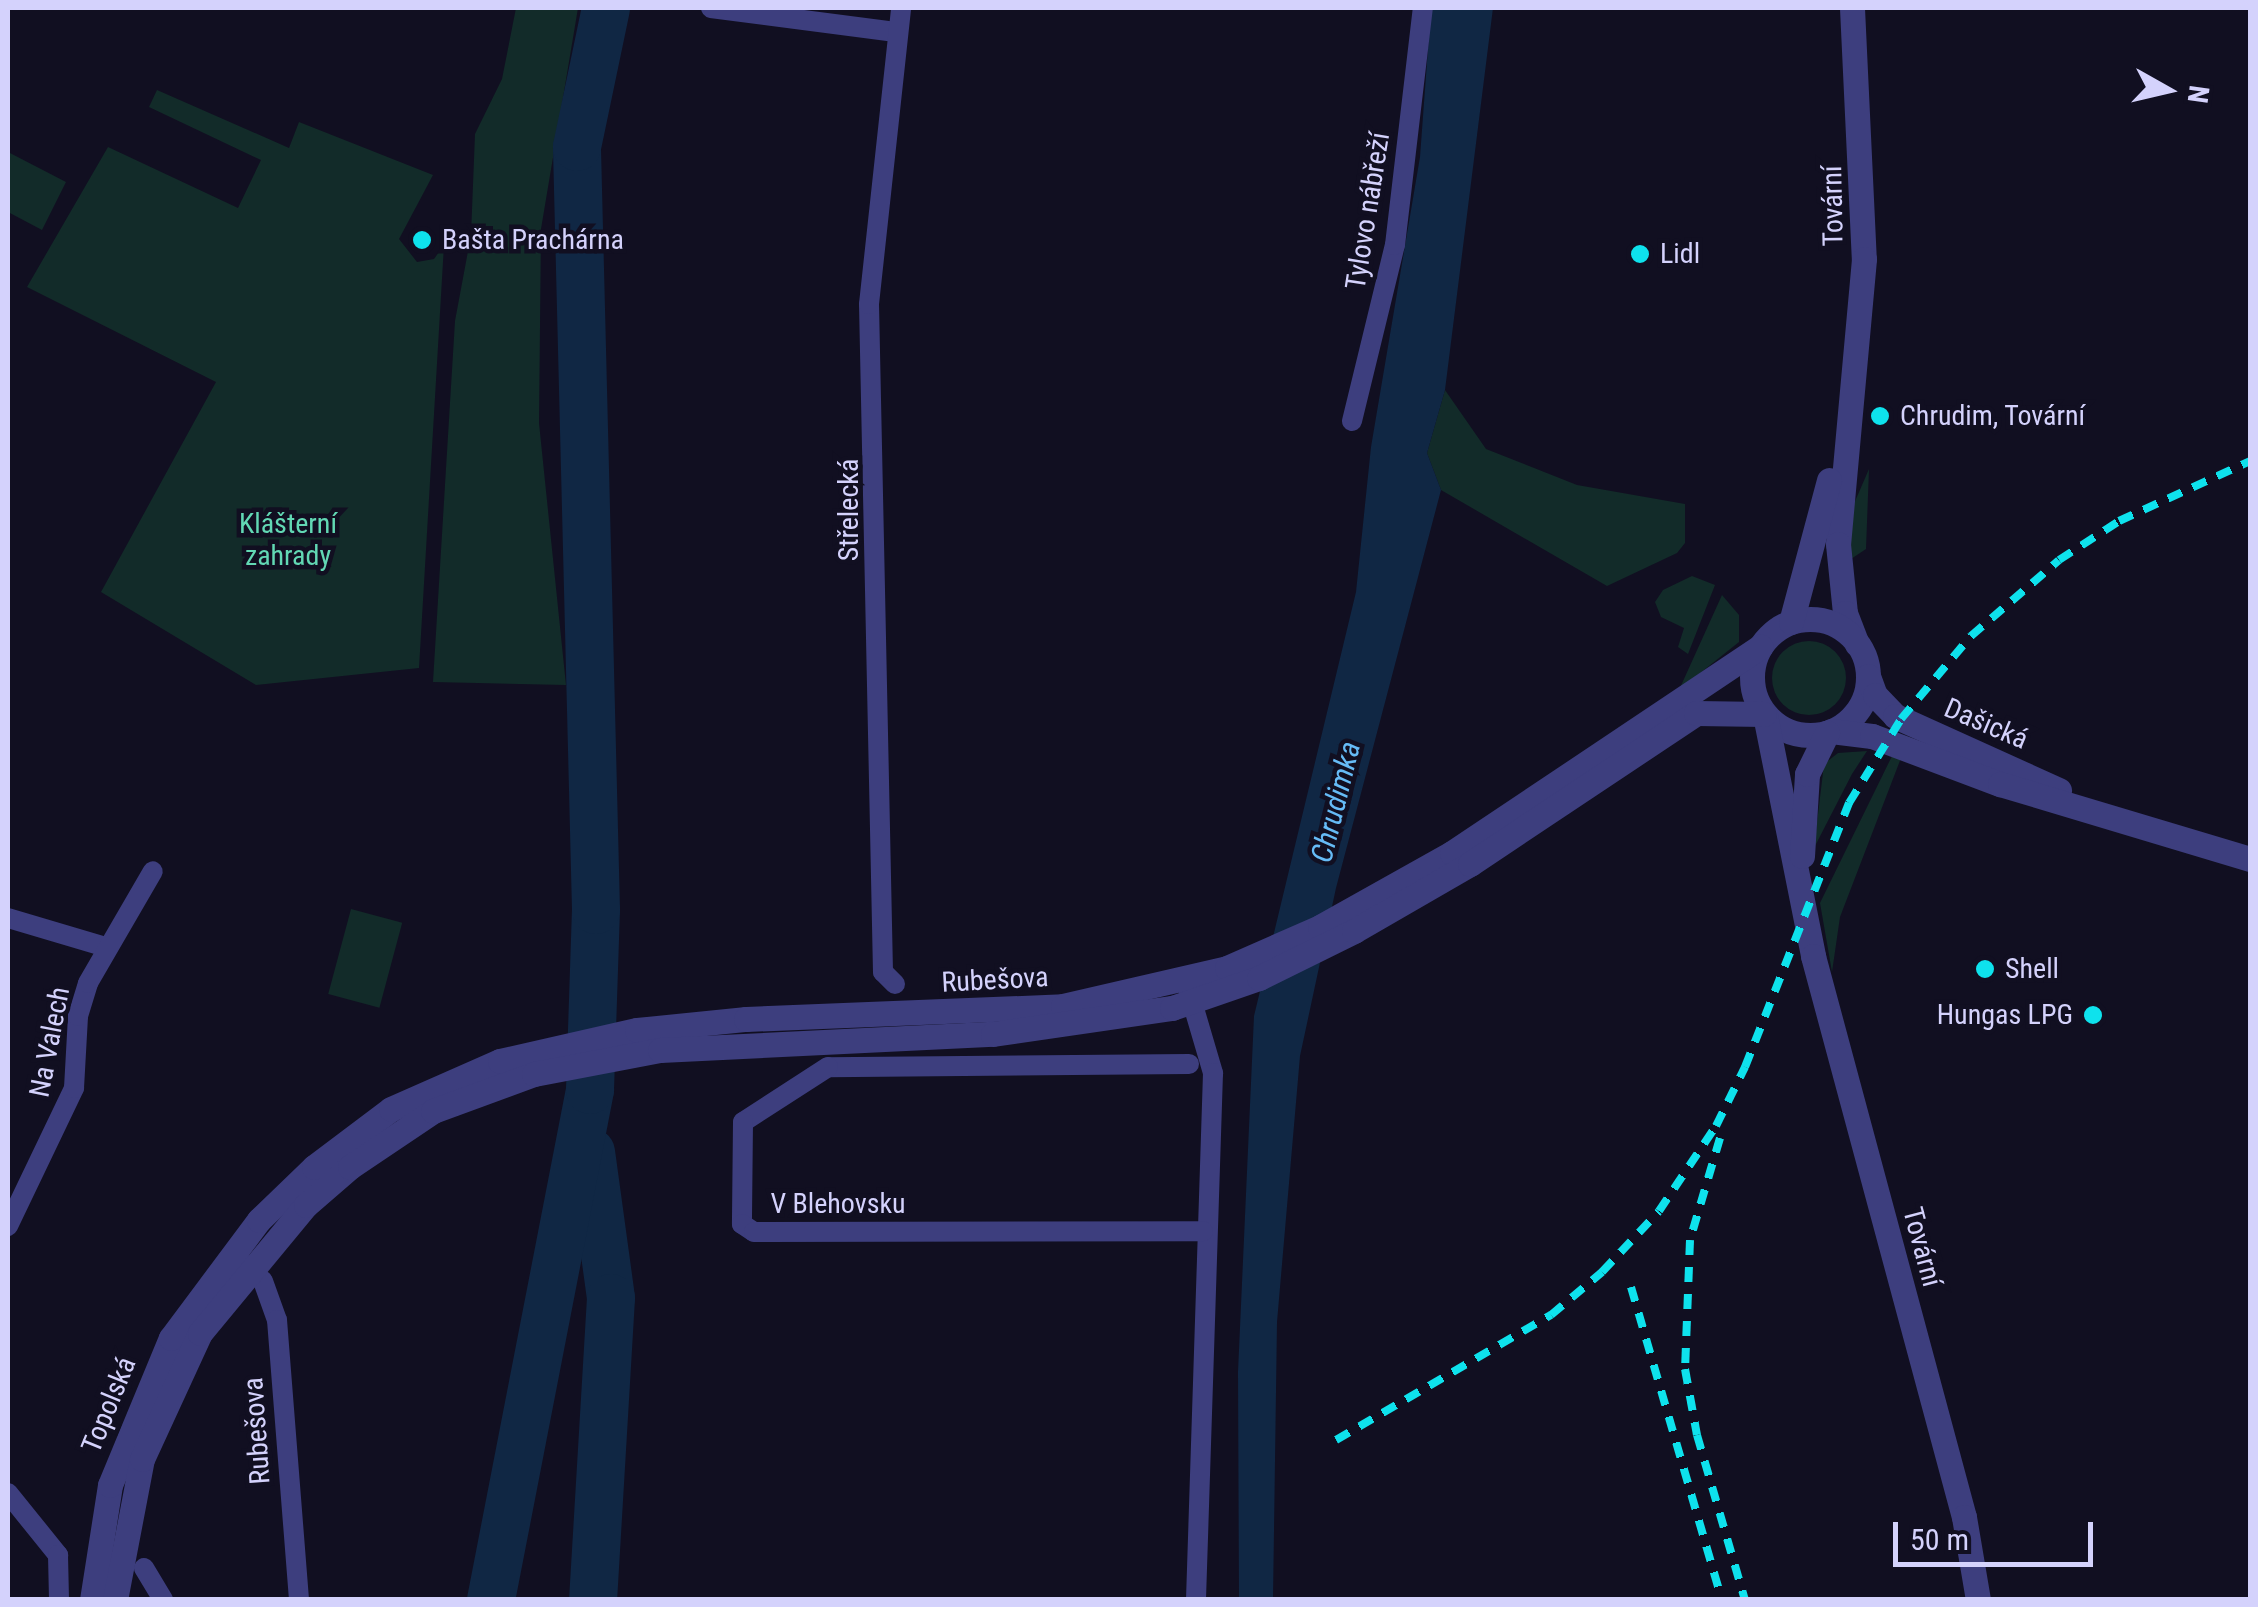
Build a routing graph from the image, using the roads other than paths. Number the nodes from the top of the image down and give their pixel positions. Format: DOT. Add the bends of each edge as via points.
graph roads {
  1 [pos="711,8"];
  2 [pos="901,8"];
  3 [pos="1424,8"];
  4 [pos="1852,8"];
  5 [pos="897,32"];
  6 [pos="1850,402"];
  7 [pos="1352,421"];
  8 [pos="1791,622"];
  9 [pos="1857,644"];
  10 [pos="1760,647"];
  11 [pos="1868,670"];
  12 [pos="1765,714"];
  13 [pos="1829,732"];
  14 [pos="2104,813"];
  15 [pos="2250,860"];
  16 [pos="153,871"];
  17 [pos="1803,911"];
  18 [pos="8,918"];
  19 [pos="1357,919"];
  20 [pos="106,947"];
  21 [pos="895,984"];
  22 [pos="1189,992"];
  23 [pos="1189,1064"];
  24 [pos="8,1226"];
  25 [pos="1203,1232"];
  26 [pos="240,1260"];
  27 [pos="8,1493"];
  28 [pos="144,1568"];
  29 [pos="59,1600"];
  30 [pos="92,1600"];
  31 [pos="115,1600"];
  32 [pos="163,1600"];
  33 [pos="299,1600"];
  34 [pos="1196,1600"];
  35 [pos="1978,1600"];
  1 -- 5 [label="street"];
  2 -- 5 [label="street, Střelecká"];
  3 -- 7 [label="street, Tylovo nábřeží" via="1396,245"];
  4 -- 6 [label="street, Tovární" via="1864,235"];
  5 -- 21 [label="street, Střelecká" via="869,304 883,972"];
  6 -- 8 [label="street, Tovární"];
  6 -- 9 [label="street, Tovární" via="1838,556 1844,613"];
  8 -- 9 [label="street" via="1826,621"];
  8 -- 10 [label="street"];
  9 -- 11 [label="street"];
  10 -- 12 [label="street" via="1752,682"];
  10 -- 19 [label="street, Rubešova"];
  11 -- 13 [label="street" via="1860,706"];
  11 -- 14 [label="street, Dašická" via="1875,694 1895,716"];
  12 -- 13 [label="street" via="1794,734"];
  12 -- 17 [label="street, Tovární"];
  12 -- 19 [label="street, Rubešova" via="1721,708 1687,718 1500,845"];
  13 -- 14 [label="street, Dašická" via="1872,736 2011,788"];
  13 -- 17 [label="street, Tovární" via="1813,753 1806,787"];
  14 -- 15 [label="street, Dašická"];
  16 -- 20 [label="street, Na Valech"];
  17 -- 35 [label="street, Tovární" via="1964,1517"];
  18 -- 20 [label="street"];
  19 -- 22 [label="street, Rubešova"];
  20 -- 24 [label="street, Na Valech" via="78,1016 70,1100"];
  22 -- 25 [label="street" via="1213,1073"];
  22 -- 26 [label="street, Rubešova" via="1078,1026 836,1028 660,1039 534,1062 406,1126"];
  23 -- 25 [label="street, V Blehovsku" via="828,1067 743,1122 742,1224 754,1232"];
  25 -- 34 [label="street"];
  26 -- 30 [label="street, Topolská" via="171,1338 136,1411 110,1485"];
  26 -- 31 [label="street, Topolská" via="154,1425 132,1493"];
  26 -- 33 [label="street, Rubešova" via="268,1290 277,1320"];
  27 -- 29 [label="street" via="58,1556"];
  28 -- 32 [label="street"];
}
